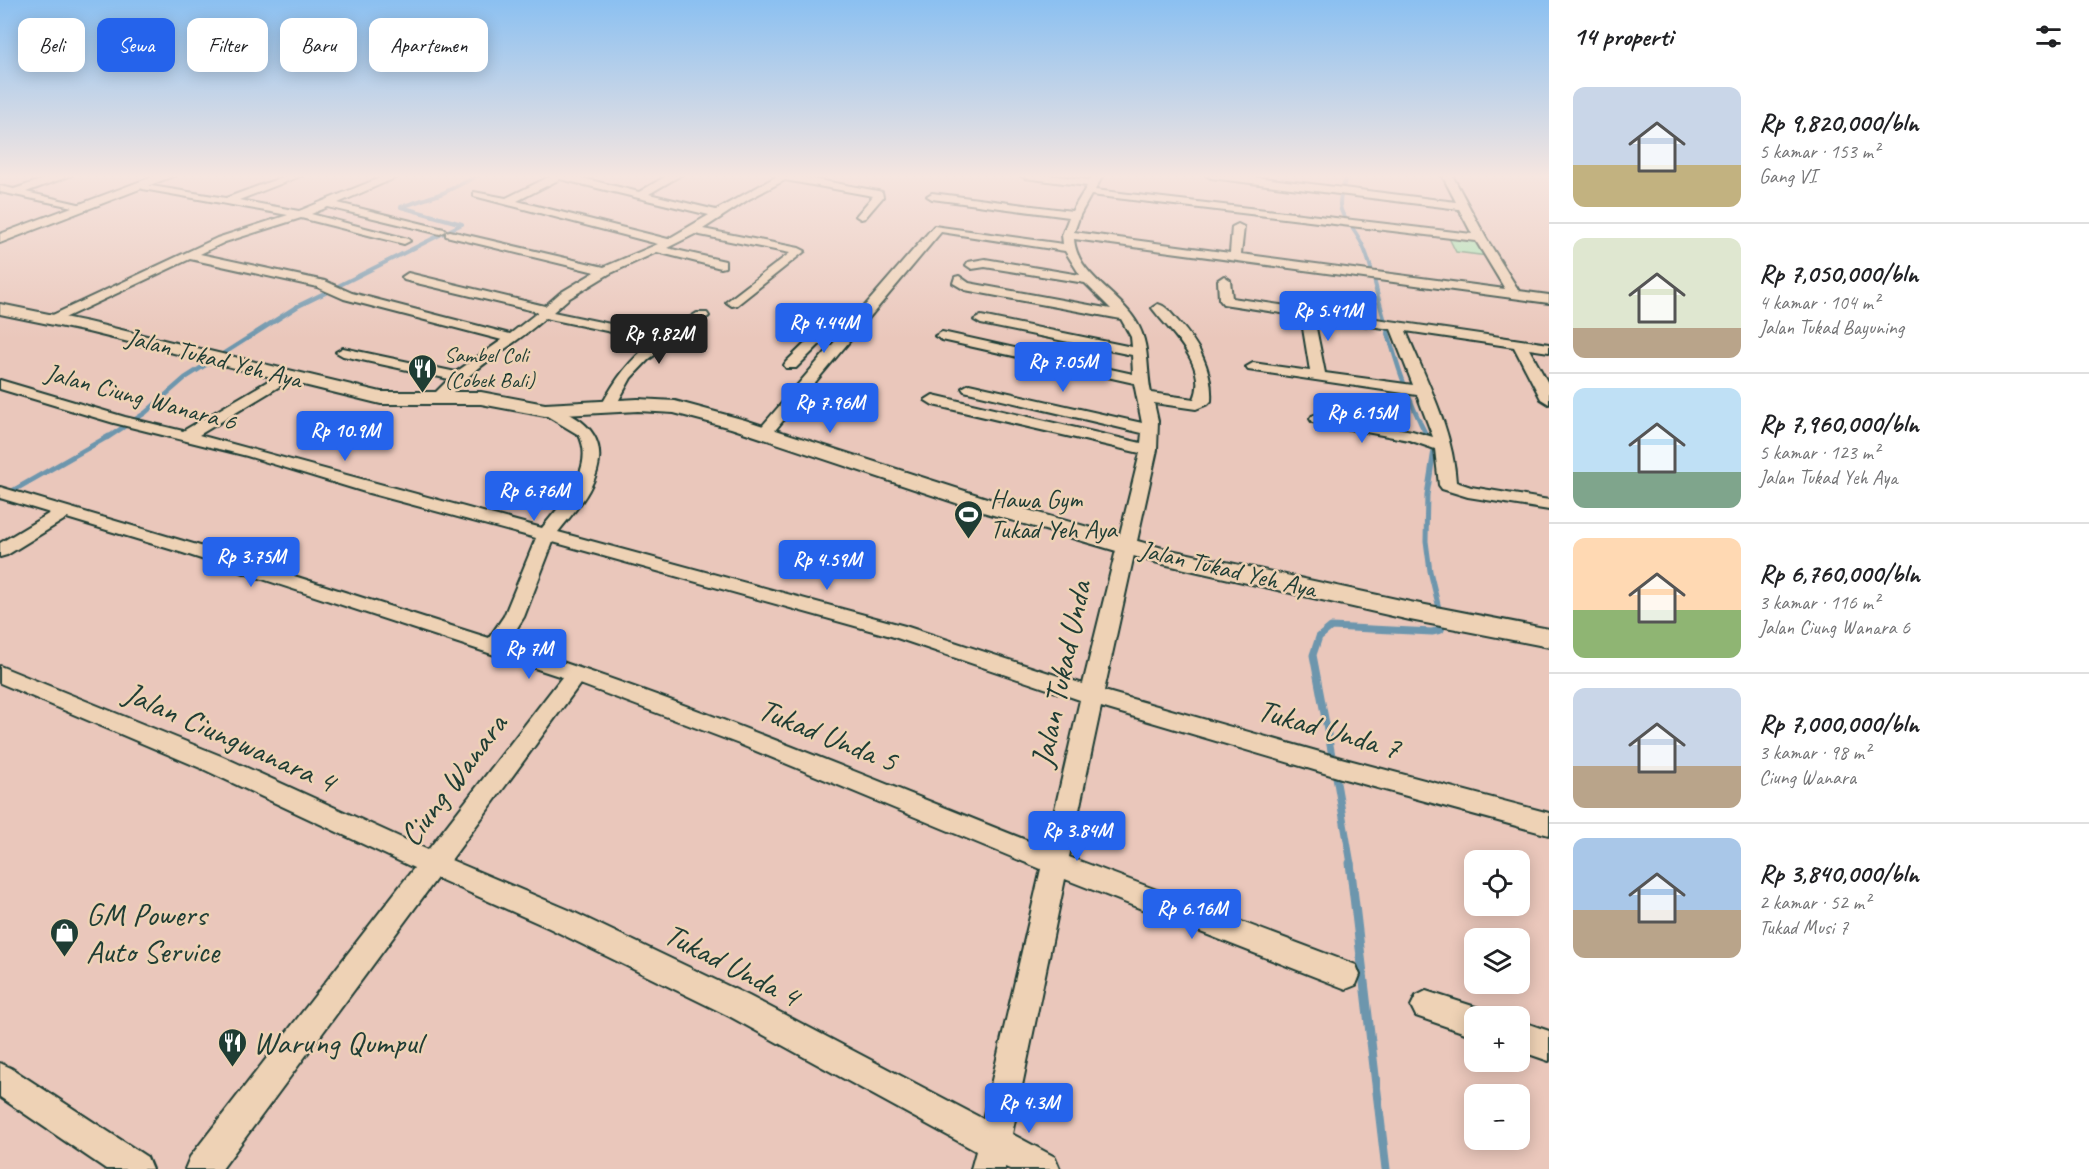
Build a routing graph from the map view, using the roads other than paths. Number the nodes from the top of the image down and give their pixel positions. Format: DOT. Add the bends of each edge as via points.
graph roads {
  1 [pos="25,230"];
  2 [pos="257,230"];
  3 [pos="358,230"];
  4 [pos="431,230"];
  5 [pos="617,230"];
  6 [pos="693,230"];
  7 [pos="937,230"];
  8 [pos="961,230"];
  9 [pos="1072,230"];
  10 [pos="1238,230"];
  11 [pos="1411,230"];
  12 [pos="1476,230"];
  13 [pos="1480,238"];
  14 [pos="0,239"];
  15 [pos="404,241"];
  16 [pos="1069,241"];
  17 [pos="669,243"];
  18 [pos="657,249"];
  19 [pos="189,255"];
  20 [pos="1235,257"];
  21 [pos="721,264"];
  22 [pos="972,265"];
  23 [pos="605,272"];
  24 [pos="408,277"];
  25 [pos="959,280"];
  26 [pos="1089,280"];
  27 [pos="1224,280"];
  28 [pos="1514,294"];
  29 [pos="1549,299"];
  30 [pos="732,302"];
  31 [pos="1158,308"];
  32 [pos="0,309"];
  33 [pos="545,312"];
  34 [pos="1306,313"];
  35 [pos="702,316"];
  36 [pos="1125,316"];
  37 [pos="51,319"];
  38 [pos="981,320"];
  39 [pos="1393,325"];
  40 [pos="854,329"];
  41 [pos="942,336"];
  42 [pos="513,339"];
  43 [pos="664,339"];
  44 [pos="1519,343"];
  45 [pos="1549,348"];
  46 [pos="343,352"];
  47 [pos="1141,353"];
  48 [pos="791,365"];
  49 [pos="1253,367"];
  50 [pos="1318,375"];
  51 [pos="285,376"];
  52 [pos="459,377"];
  53 [pos="1141,380"];
  54 [pos="0,384"];
  55 [pos="969,388"];
  56 [pos="1415,390"];
  57 [pos="439,397"];
  58 [pos="1145,397"];
  59 [pos="1549,399"];
  60 [pos="933,400"];
  61 [pos="609,406"];
  62 [pos="545,410"];
  63 [pos="1318,419"];
  64 [pos="1150,430"];
  65 [pos="765,432"];
  66 [pos="186,436"];
  67 [pos="1440,445"];
  68 [pos="1149,450"];
  69 [pos="6,493"];
  70 [pos="1549,506"];
  71 [pos="66,511"];
  72 [pos="547,534"];
  73 [pos="1125,546"];
  74 [pos="0,551"];
  75 [pos="1549,638"];
  76 [pos="494,648"];
  77 [pos="0,674"];
  78 [pos="576,674"];
  79 [pos="1093,696"];
  80 [pos="1549,824"];
  81 [pos="1054,863"];
  82 [pos="432,864"];
  83 [pos="1346,975"];
  84 [pos="1426,1006"];
  85 [pos="1464,1018"];
  86 [pos="1530,1039"];
  87 [pos="1549,1046"];
  88 [pos="0,1079"];
  89 [pos="990,1157"];
  90 [pos="135,1169"];
  91 [pos="202,1169"];
  92 [pos="1043,1169"];
  1 -- 14 [label="street"];
  2 -- 19 [label="street"];
  3 -- 15 [label="street"];
  4 -- 23 [label="street"];
  5 -- 17 [label="street"];
  6 -- 17 [label="street"];
  6 -- 30 [label="street" via="799,251"];
  7 -- 40 [label="street"];
  8 -- 16 [label="street"];
  9 -- 16 [label="street"];
  10 -- 20 [label="street"];
  11 -- 13 [label="street"];
  12 -- 13 [label="street"];
  13 -- 28 [label="street"];
  16 -- 20 [label="street"];
  16 -- 26 [label="street"];
  17 -- 18 [label="street"];
  18 -- 21 [label="street"];
  18 -- 23 [label="street"];
  19 -- 37 [label="street"];
  19 -- 42 [label="street" via="327,286"];
  20 -- 28 [label="street"];
  22 -- 26 [label="street" via="985,263"];
  23 -- 33 [label="street"];
  24 -- 33 [label="street"];
  25 -- 36 [label="street" via="965,286"];
  26 -- 36 [label="street"];
  27 -- 34 [label="street" via="1228,301"];
  28 -- 29 [label="street"];
  31 -- 58 [label="street" via="1193,348 1204,396 1196,404"];
  32 -- 37 [label="street, Jalan Tukad Yeh Aya"];
  33 -- 42 [label="street"];
  33 -- 43 [label="street"];
  34 -- 39 [label="street"];
  34 -- 50 [label="street"];
  35 -- 43 [label="street"];
  36 -- 47 [label="street" via="1138,337"];
  37 -- 51 [label="street, Jalan Tukad Yeh Aya"];
  38 -- 47 [label="street"];
  39 -- 44 [label="street"];
  39 -- 56 [label="street"];
  40 -- 48 [label="street" via="831,326"];
  40 -- 65 [label="street"];
  41 -- 53 [label="street"];
  42 -- 52 [label="street"];
  43 -- 61 [label="street" via="627,374"];
  44 -- 45 [label="street"];
  44 -- 59 [label="street"];
  46 -- 52 [label="street"];
  47 -- 53 [label="street, Jalan Tukad Unda"];
  49 -- 50 [label="street"];
  50 -- 56 [label="street"];
  51 -- 57 [label="street, Jalan Tukad Yeh Aya" via="381,398"];
  51 -- 66 [label="street"];
  52 -- 57 [label="street"];
  53 -- 58 [label="street, Jalan Tukad Unda"];
  54 -- 66 [label="street, Jalan Ciung Wanara 6"];
  55 -- 64 [label="street"];
  56 -- 67 [label="street"];
  57 -- 62 [label="street, Jalan Tukad Yeh Aya" via="494,400"];
  58 -- 64 [label="street, Jalan Tukad Unda"];
  60 -- 68 [label="street"];
  61 -- 62 [label="street, Jalan Tukad Yeh Aya"];
  61 -- 65 [label="street, Jalan Tukad Yeh Aya" via="675,407"];
  62 -- 72 [label="street" via="586,432 592,462 581,490"];
  63 -- 67 [label="street"];
  64 -- 68 [label="street, Jalan Tukad Unda"];
  65 -- 73 [label="street, Jalan Tukad Yeh Aya" via="991,507"];
  66 -- 72 [label="street, Jalan Ciung Wanara 6"];
  67 -- 70 [label="street" via="1447,464 1447,482 1452,488"];
  68 -- 73 [label="street, Jalan Tukad Unda"];
  69 -- 71 [label="street"];
  71 -- 74 [label="street"];
  71 -- 76 [label="street"];
  72 -- 76 [label="street" via="522,600"];
  72 -- 79 [label="street, Jalan Ciung Wanara 6" via="898,631"];
  73 -- 75 [label="street, Jalan Tukad Yeh Aya" via="1410,611"];
  73 -- 79 [label="street, Jalan Tukad Unda"];
  76 -- 78 [label="street"];
  77 -- 82 [label="street, Jalan Ciungwanara 4" via="213,763"];
  78 -- 81 [label="street, Tukad Unda 5" via="747,738"];
  78 -- 82 [label="street, Ciung Wanara"];
  79 -- 80 [label="street, Tukad Unda 7"];
  79 -- 81 [label="street, Jalan Tukad Unda"];
  81 -- 83 [label="street, Tukad Unda 5"];
  81 -- 89 [label="street, Jalan Tukad Unda"];
  82 -- 89 [label="street, Tukad Unda 4" via="559,919 739,1006"];
  82 -- 91 [label="street, Ciung Wanara"];
  84 -- 85 [label="street"];
  86 -- 87 [label="street"];
  88 -- 90 [label="street"];
  89 -- 92 [label="street, Tukad Unda 4"];
}
